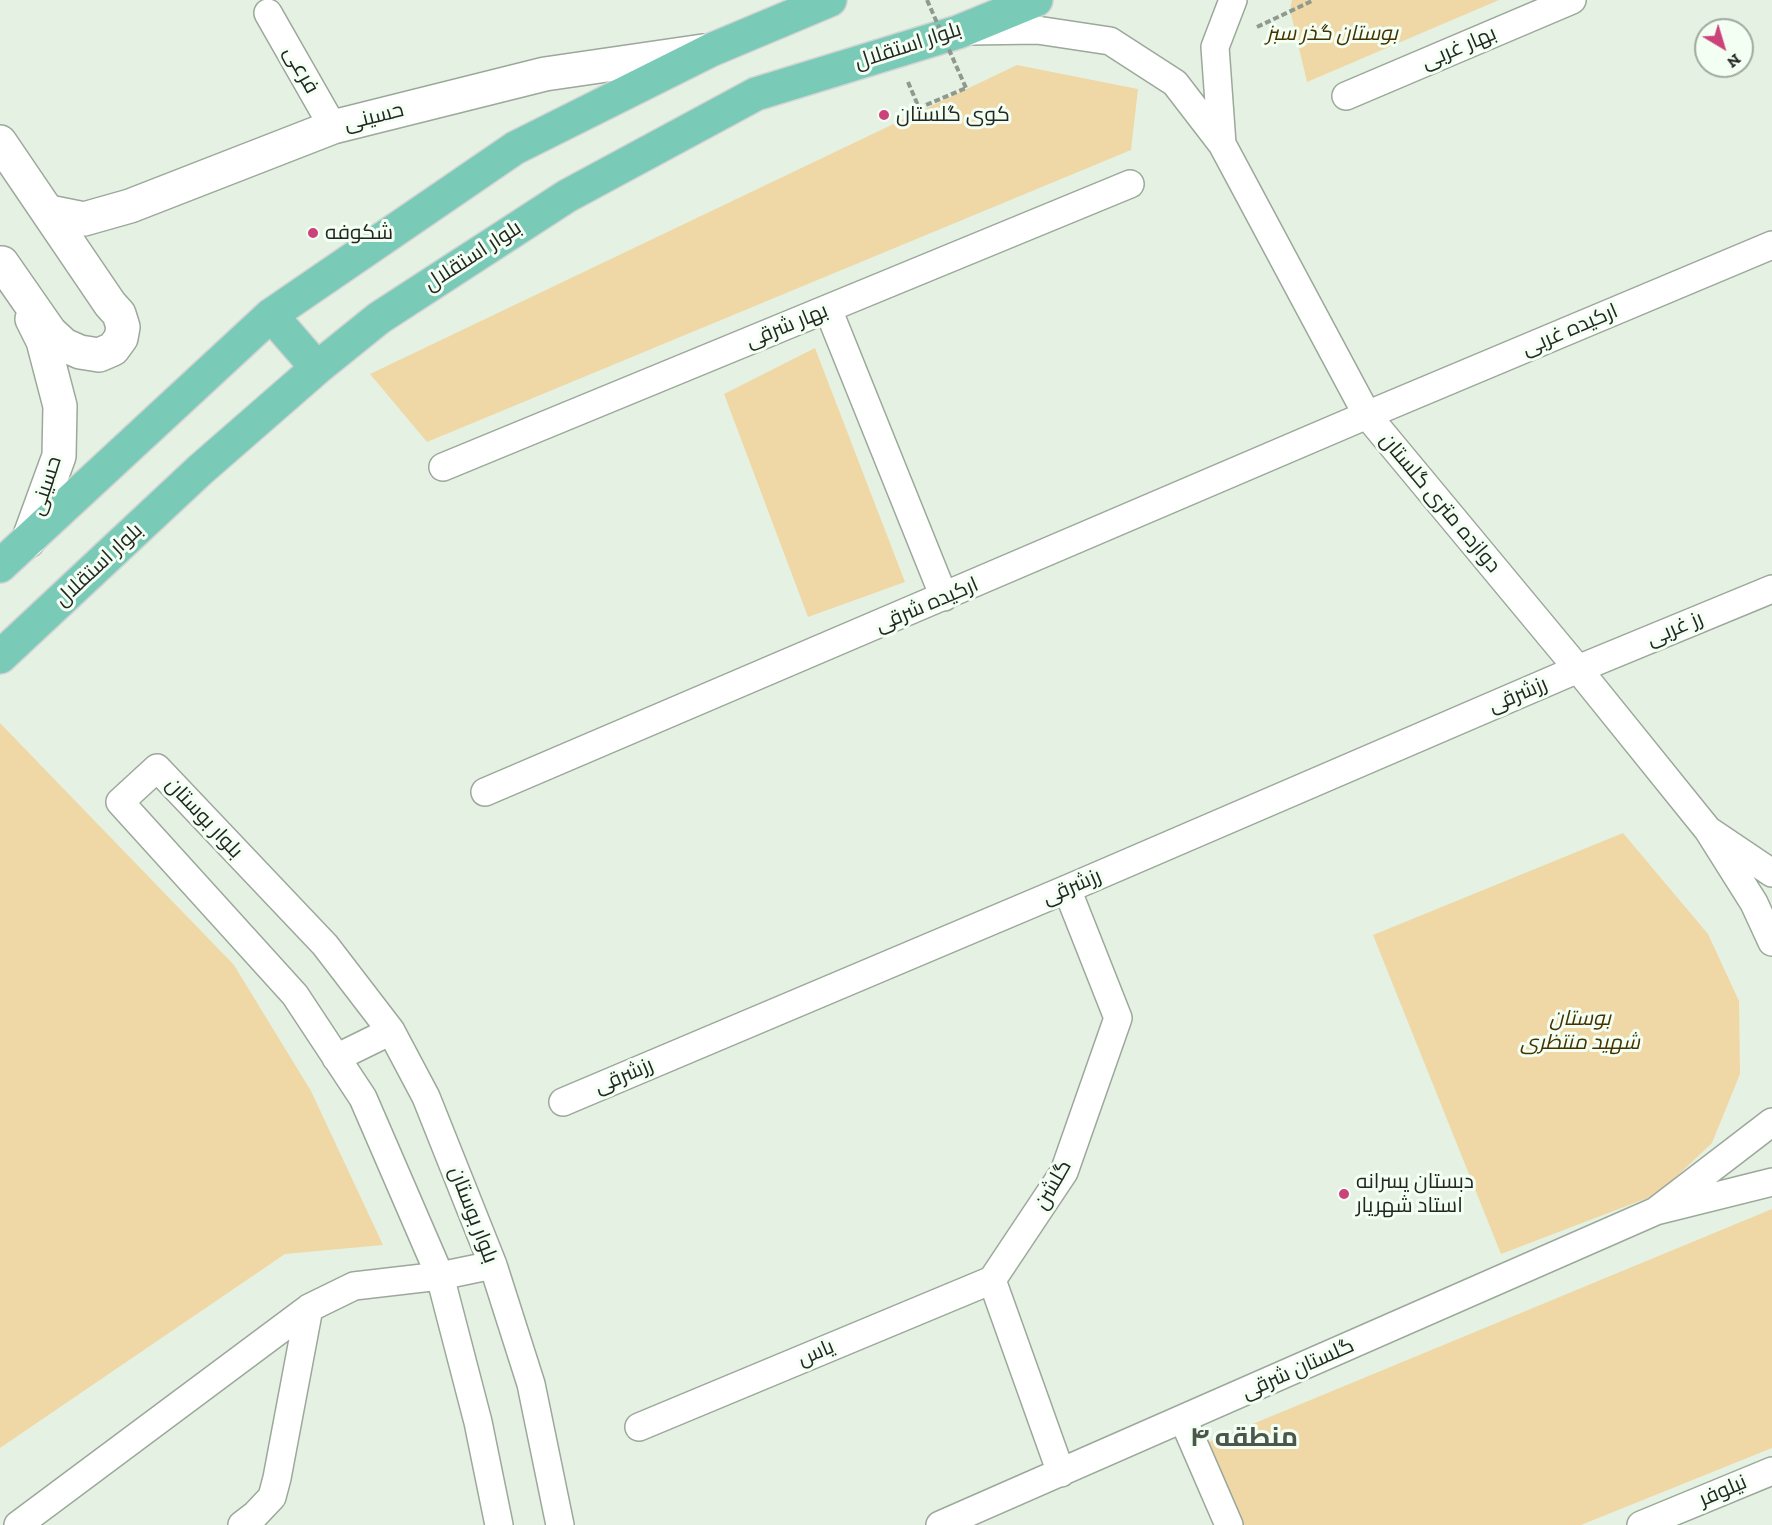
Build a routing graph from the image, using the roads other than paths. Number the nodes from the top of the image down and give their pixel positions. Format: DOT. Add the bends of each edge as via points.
graph roads {
  1 [pos="830,0"];
  2 [pos="1036,0"];
  3 [pos="1233,0"];
  4 [pos="1572,0"];
  5 [pos="268,13"];
  6 [pos="958,32"];
  7 [pos="711,50"];
  8 [pos="1346,96"];
  9 [pos="333,127"];
  10 [pos="0,142"];
  11 [pos="1222,144"];
  12 [pos="1130,184"];
  13 [pos="49,212"];
  14 [pos="1772,244"];
  15 [pos="1,262"];
  16 [pos="828,309"];
  17 [pos="272,315"];
  18 [pos="317,368"];
  19 [pos="1367,415"];
  20 [pos="443,467"];
  21 [pos="28,541"];
  22 [pos="0,566"];
  23 [pos="1772,589"];
  24 [pos="944,597"];
  25 [pos="0,657"];
  26 [pos="1578,669"];
  27 [pos="486,792"];
  28 [pos="1708,830"];
  29 [pos="1772,873"];
  30 [pos="1067,889"];
  31 [pos="1772,942"];
  32 [pos="391,1031"];
  33 [pos="336,1058"];
  34 [pos="563,1102"];
  35 [pos="1772,1122"];
  36 [pos="1772,1182"];
  37 [pos="1656,1211"];
  38 [pos="493,1265"];
  39 [pos="440,1276"];
  40 [pos="992,1280"];
  41 [pos="309,1308"];
  42 [pos="1183,1419"];
  43 [pos="639,1426"];
  44 [pos="1772,1471"];
  45 [pos="1061,1473"];
  46 [pos="18,1525"];
  47 [pos="242,1525"];
  48 [pos="499,1525"];
  49 [pos="560,1525"];
  50 [pos="940,1525"];
  51 [pos="1229,1525"];
  52 [pos="1641,1525"];
  1 -- 7 [label="main road"];
  2 -- 6 [label="main road, بلوار استقلال"];
  3 -- 11 [label="street" via="1215,47"];
  4 -- 8 [label="street, بهار غربی"];
  5 -- 9 [label="street, فرعی"];
  6 -- 11 [label="street" via="1037,30 1110,41 1175,83"];
  6 -- 18 [label="main road, بلوار استقلال" via="756,94 567,196 379,318"];
  7 -- 9 [label="main road, حسینی" via="545,74"];
  7 -- 17 [label="main road" via="515,148"];
  9 -- 13 [label="main road, حسینی" via="130,207 84,219"];
  10 -- 13 [label="main road"];
  11 -- 19 [label="street, دوازده متری گلستان"];
  12 -- 16 [label="street, بهار شرقی"];
  13 -- 15 [label="main road" via="119,314 123,327 113,349 99,355 64,345 50,332"];
  14 -- 19 [label="street, ارکیده غربی"];
  15 -- 21 [label="main road, حسینی" via="43,340 60,406 59,456"];
  16 -- 20 [label="street, بهار شرقی"];
  16 -- 24 [label="street"];
  17 -- 18 [label="main road"];
  17 -- 21 [label="main road"];
  18 -- 25 [label="main road, بلوار استقلال" via="200,470"];
  19 -- 24 [label="street, ارکیده شرقی"];
  19 -- 26 [label="street, دوازده متری گلستان"];
  21 -- 22 [label="main road"];
  23 -- 26 [label="street, رز غربی"];
  24 -- 27 [label="street, ارکیده شرقی"];
  26 -- 28 [label="street, دوازده متری گلستان"];
  26 -- 30 [label="street, رزشرقی"];
  28 -- 29 [label="street"];
  28 -- 31 [label="street" via="1754,903"];
  30 -- 34 [label="street, رزشرقی"];
  30 -- 40 [label="street, گلشن" via="1118,1018 1064,1172"];
  32 -- 33 [label="street"];
  32 -- 33 [label="street, بلوار بوستان" via="325,945 157,768 120,802 295,995"];
  32 -- 38 [label="street, بلوار بوستان" via="426,1097"];
  33 -- 39 [label="street, بلوار بوستان" via="363,1098"];
  35 -- 37 [label="street"];
  36 -- 37 [label="street"];
  37 -- 42 [label="street, گلستان شرقی"];
  38 -- 39 [label="street"];
  38 -- 49 [label="street, بلوار بوستان" via="531,1384"];
  39 -- 41 [label="street" via="354,1286"];
  39 -- 48 [label="street, بلوار بوستان" via="478,1422"];
  40 -- 43 [label="street, یاس"];
  40 -- 45 [label="street"];
  41 -- 46 [label="street"];
  41 -- 47 [label="street" via="272,1497"];
  42 -- 45 [label="street, گلستان شرقی"];
  42 -- 51 [label="street"];
  44 -- 52 [label="street, نیلوفر"];
  45 -- 50 [label="street, گلستان شرقی"];
}
